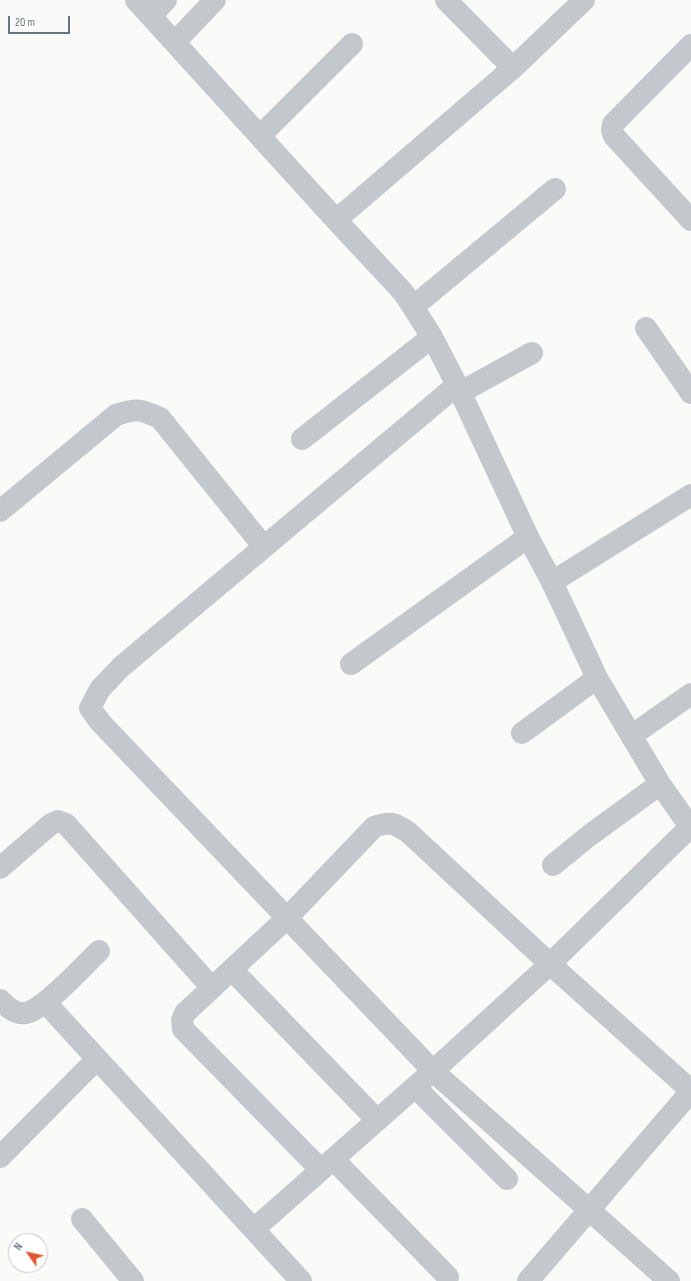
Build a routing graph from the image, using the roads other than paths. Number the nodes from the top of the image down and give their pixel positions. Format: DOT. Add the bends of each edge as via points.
graph roads {
  1 [pos="136,0"];
  2 [pos="166,0"];
  3 [pos="215,0"];
  4 [pos="446,0"];
  5 [pos="584,0"];
  6 [pos="150,16"];
  7 [pos="175,42"];
  8 [pos="352,44"];
  9 [pos="691,45"];
  10 [pos="513,68"];
  11 [pos="260,136"];
  12 [pos="555,189"];
  13 [pos="336,220"];
  14 [pos="691,220"];
  15 [pos="413,307"];
  16 [pos="646,328"];
  17 [pos="432,337"];
  18 [pos="532,353"];
  19 [pos="459,389"];
  20 [pos="691,393"];
  21 [pos="302,439"];
  22 [pos="691,495"];
  23 [pos="0,511"];
  24 [pos="528,537"];
  25 [pos="264,547"];
  26 [pos="552,582"];
  27 [pos="350,664"];
  28 [pos="597,678"];
  29 [pos="691,694"];
  30 [pos="522,732"];
  31 [pos="631,736"];
  32 [pos="660,784"];
  33 [pos="689,820"];
  34 [pos="553,865"];
  35 [pos="0,868"];
  36 [pos="287,918"];
  37 [pos="99,951"];
  38 [pos="550,964"];
  39 [pos="232,970"];
  40 [pos="212,988"];
  41 [pos="1,1002"];
  42 [pos="45,1002"];
  43 [pos="97,1059"];
  44 [pos="434,1071"];
  45 [pos="415,1087"];
  46 [pos="690,1092"];
  47 [pos="377,1120"];
  48 [pos="0,1157"];
  49 [pos="327,1165"];
  50 [pos="507,1179"];
  51 [pos="590,1209"];
  52 [pos="82,1219"];
  53 [pos="254,1229"];
  54 [pos="448,1277"];
  55 [pos="132,1281"];
  56 [pos="301,1281"];
  57 [pos="528,1281"];
  58 [pos="670,1281"];
  1 -- 6 [label="street"];
  2 -- 6 [label="street"];
  3 -- 7 [label="street"];
  4 -- 10 [label="street"];
  5 -- 10 [label="street"];
  6 -- 7 [label="street"];
  7 -- 11 [label="street"];
  8 -- 11 [label="street"];
  9 -- 14 [label="street" via="613,124 612,130 614,136"];
  10 -- 13 [label="street"];
  11 -- 13 [label="street"];
  12 -- 15 [label="street"];
  13 -- 15 [label="street" via="403,292"];
  15 -- 17 [label="street"];
  16 -- 20 [label="street"];
  17 -- 19 [label="street"];
  17 -- 21 [label="street"];
  18 -- 19 [label="street"];
  19 -- 24 [label="street"];
  19 -- 25 [label="street"];
  22 -- 26 [label="street"];
  23 -- 25 [label="street" via="116,415 131,410 145,411 160,418"];
  24 -- 26 [label="street"];
  24 -- 27 [label="street"];
  25 -- 36 [label="street" via="121,667 100,689 90,708 100,722"];
  26 -- 28 [label="street"];
  28 -- 30 [label="street"];
  28 -- 31 [label="street"];
  29 -- 31 [label="street"];
  31 -- 32 [label="street"];
  32 -- 33 [label="street"];
  32 -- 34 [label="street"];
  33 -- 38 [label="street"];
  35 -- 40 [label="street" via="51,824 58,821 66,824"];
  36 -- 38 [label="street" via="374,827 386,823 408,832"];
  36 -- 39 [label="street"];
  36 -- 44 [label="street"];
  37 -- 42 [label="street"];
  38 -- 44 [label="street"];
  38 -- 46 [label="street"];
  39 -- 40 [label="street"];
  39 -- 47 [label="street"];
  40 -- 49 [label="street" via="185,1013 182,1020 184,1029"];
  41 -- 42 [label="street" via="16,1012 26,1013"];
  42 -- 43 [label="street"];
  43 -- 48 [label="street"];
  43 -- 53 [label="street"];
  44 -- 45 [label="street"];
  44 -- 51 [label="street"];
  45 -- 47 [label="street"];
  45 -- 50 [label="street"];
  46 -- 51 [label="street"];
  47 -- 49 [label="street"];
  49 -- 53 [label="street"];
  49 -- 54 [label="street"];
  51 -- 57 [label="street"];
  51 -- 58 [label="street"];
  52 -- 55 [label="street"];
  53 -- 56 [label="street"];
}
